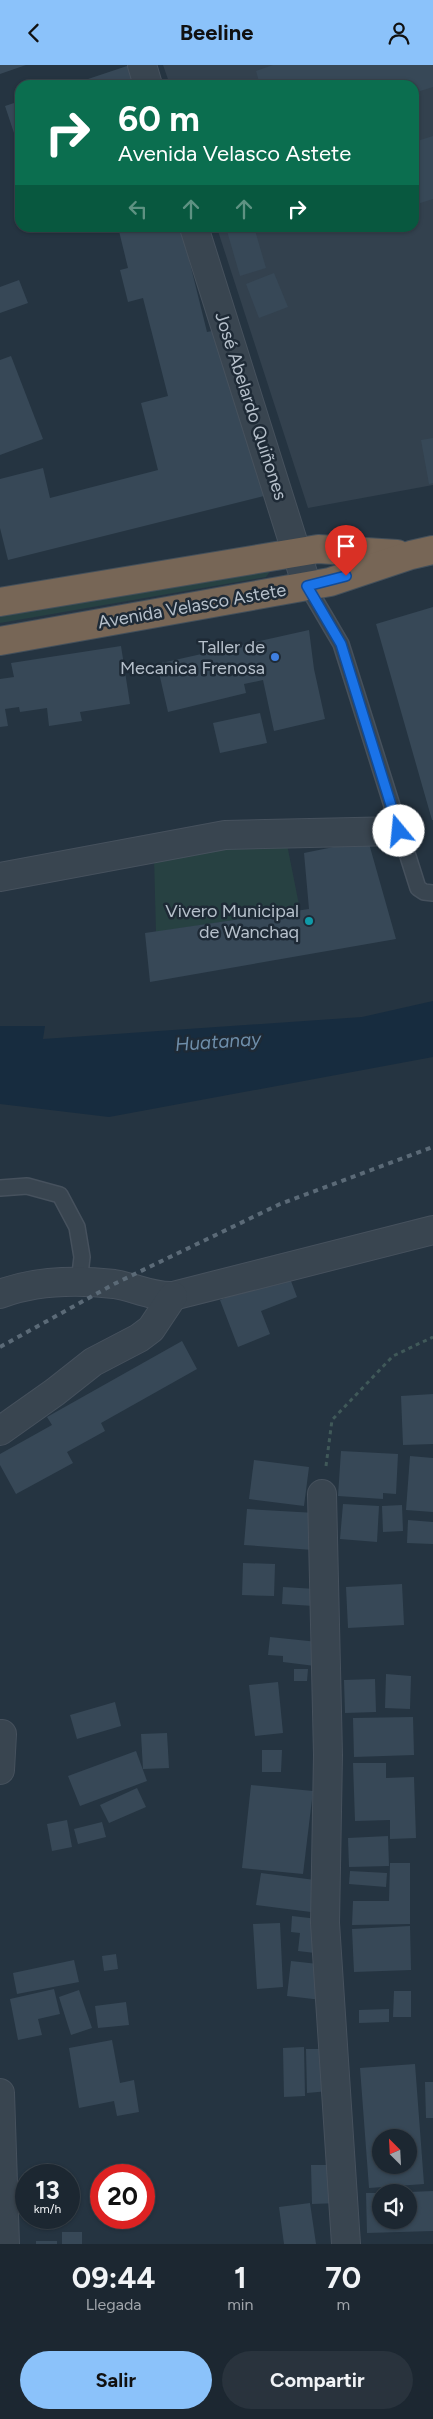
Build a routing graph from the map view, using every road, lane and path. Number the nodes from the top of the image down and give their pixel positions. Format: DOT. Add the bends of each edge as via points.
graph roads {
  1 [pos="142,65"];
  2 [pos="146,80"];
  3 [pos="196,232"];
  4 [pos="298,552"];
  5 [pos="422,553"];
  6 [pos="307,586"];
  7 [pos="0,602"];
  8 [pos="0,641"];
  9 [pos="399,831"];
  10 [pos="0,877"];
  11 [pos="433,893"];
  12 [pos="0,1188"];
  13 [pos="433,1230"];
  14 [pos="79,1283"];
  15 [pos="0,1294"];
  16 [pos="173,1296"];
  17 [pos="433,1337"];
  18 [pos="0,1431"];
  19 [pos="322,1494"];
  20 [pos="2,1734"];
  21 [pos="0,1770"];
  22 [pos="0,2093"];
  23 [pos="5,2244"];
  24 [pos="346,2244"];
  1 -- 2 [label="street"];
  3 -- 4 [label="street, José Abelardo Quiñones"];
  4 -- 5 [label="highway, Avenida Velasco Astete" via="318,549"];
  4 -- 6 [label="street, José Abelardo Quiñones"];
  4 -- 7 [label="highway, Avenida Velasco Astete"];
  5 -- 6 [label="highway, Avenida Velasco Astete"];
  6 -- 8 [label="highway, Avenida Velasco Astete"];
  6 -- 9 [label="lane" via="341,644"];
  9 -- 10 [label="street" via="226,835"];
  9 -- 11 [label="lane" via="418,889"];
  12 -- 14 [label="lane" via="27,1186 60,1195 78,1227 82,1257"];
  13 -- 16 [label="street"];
  14 -- 15 [label="street" via="31,1285"];
  14 -- 16 [label="street" via="114,1284 160,1297"];
  16 -- 18 [label="street" via="151,1329 93,1361"];
  17 -- 19 [label="path" via="393,1356 332,1420"];
  19 -- 24 [label="street" via="328,1755 325,1923"];
  20 -- 21 [label="street"];
  22 -- 23 [label="street"];
}
